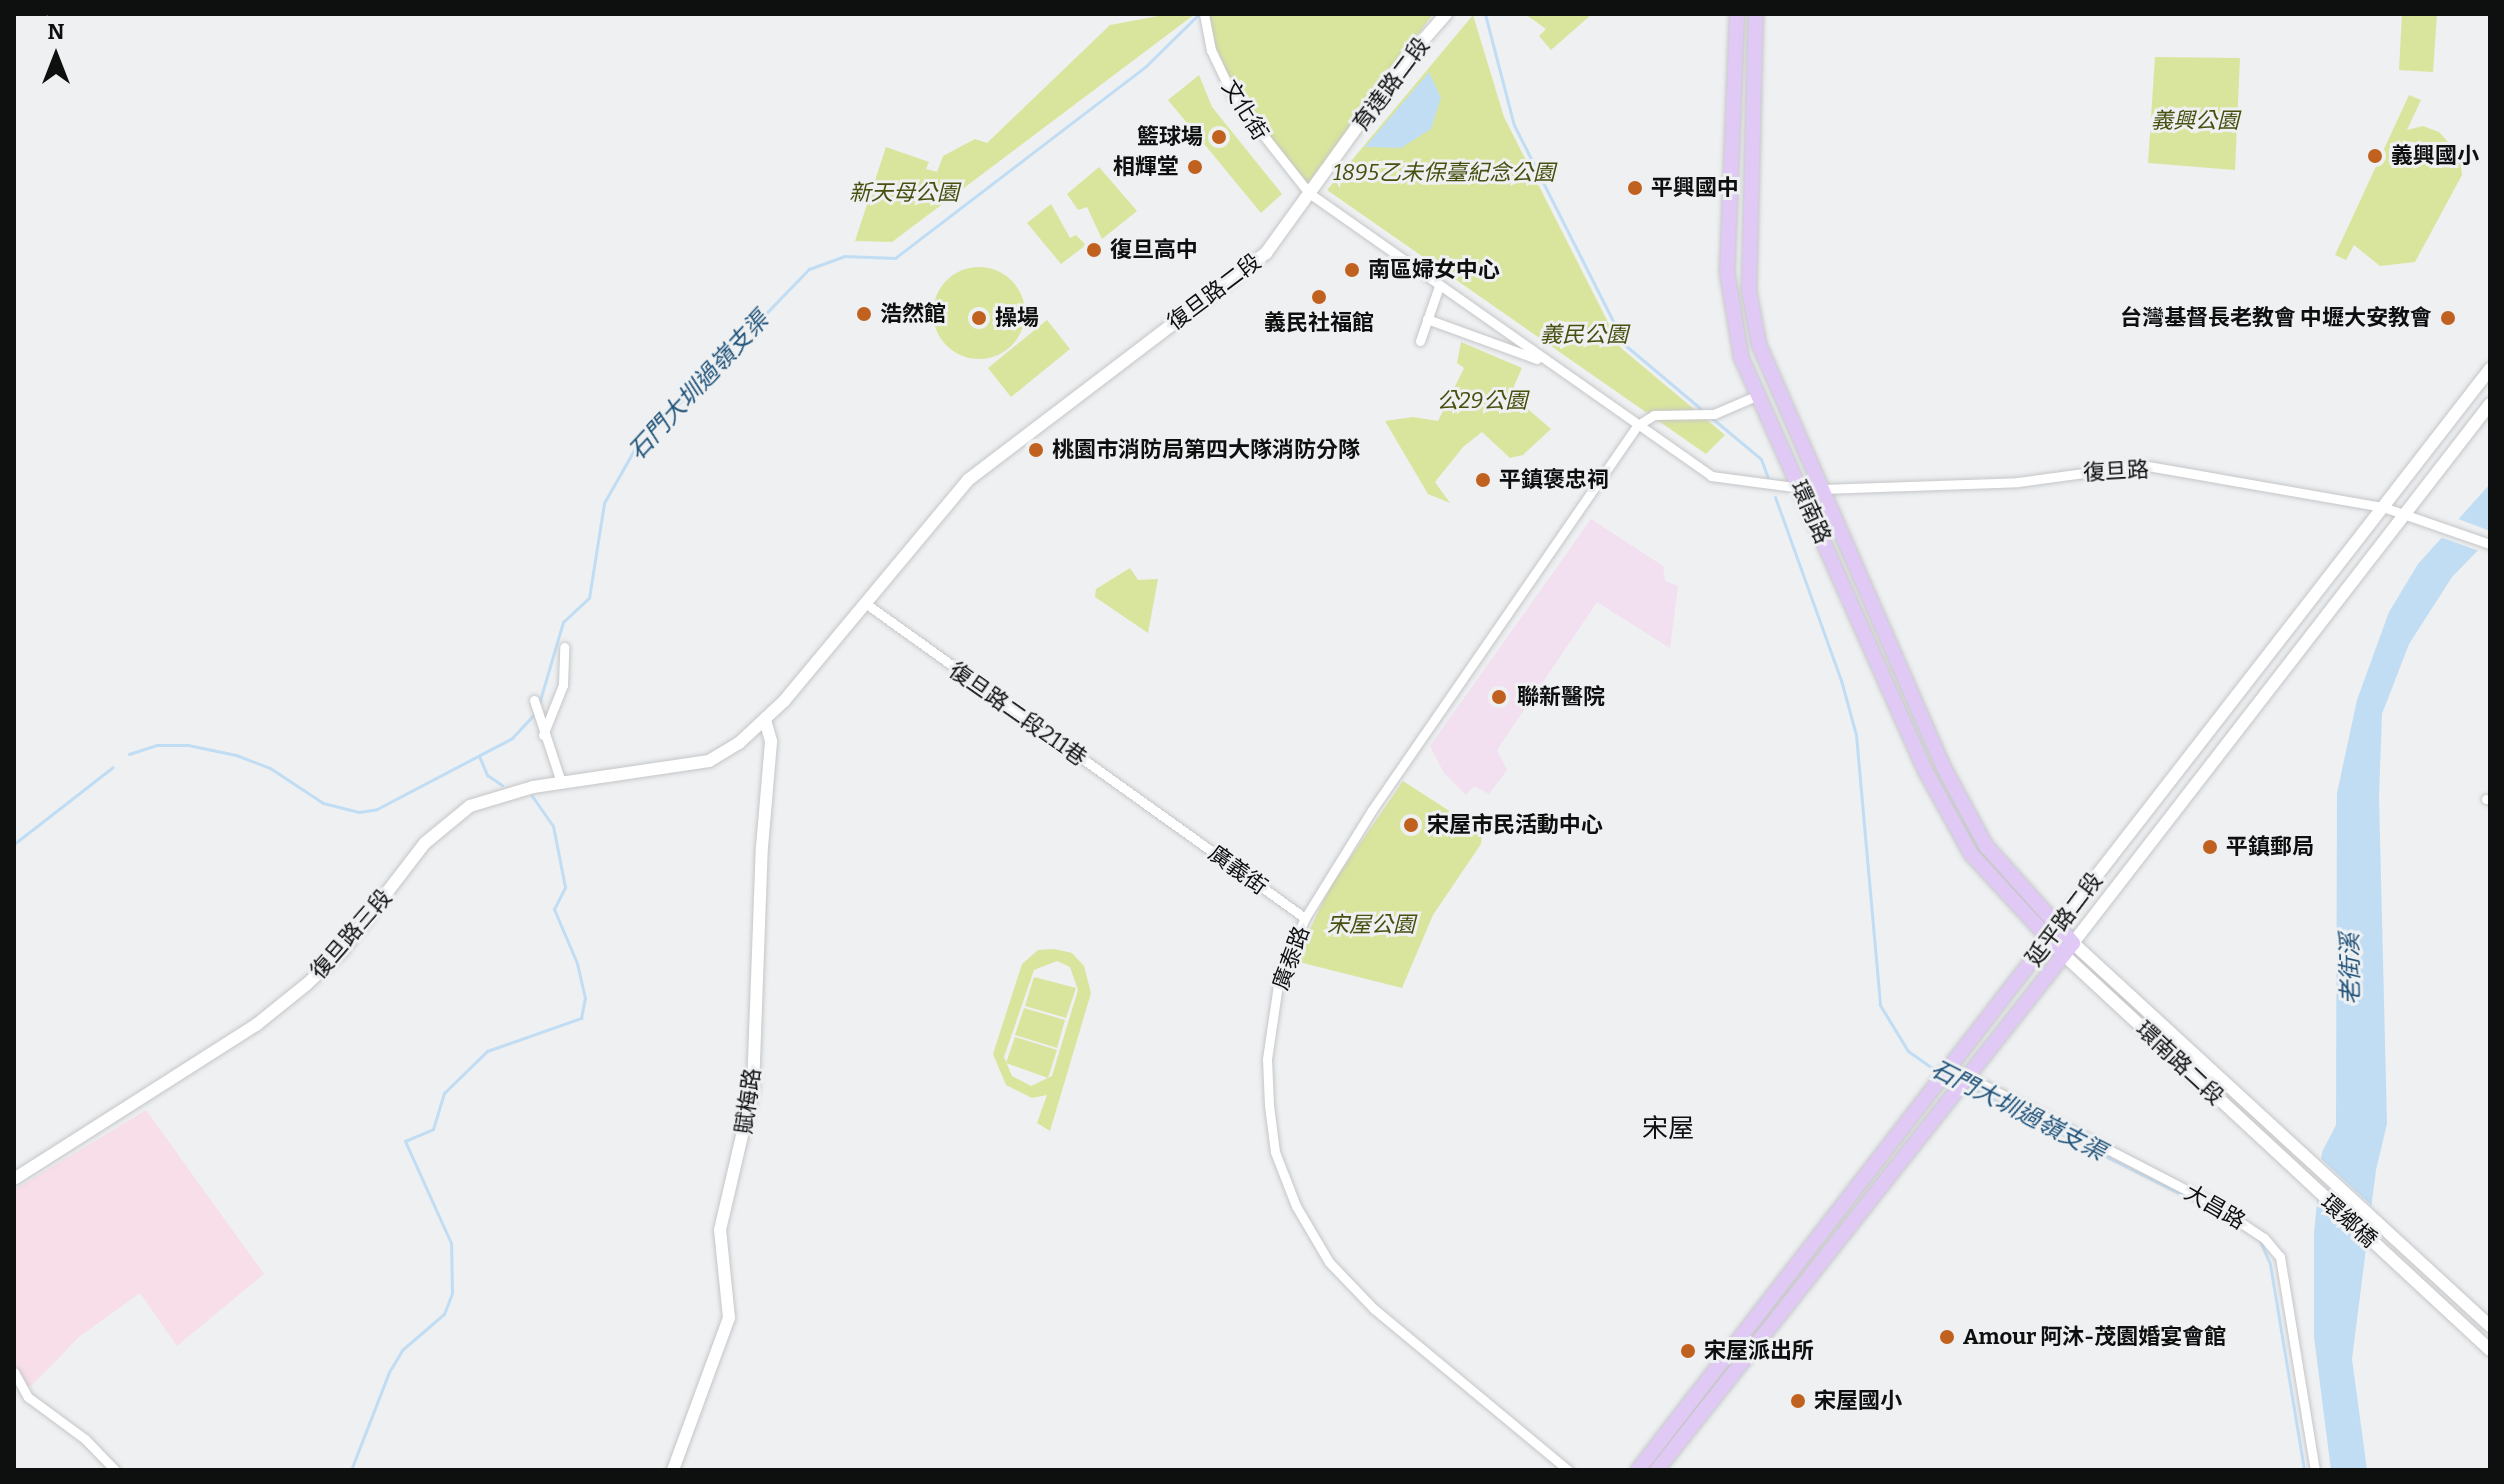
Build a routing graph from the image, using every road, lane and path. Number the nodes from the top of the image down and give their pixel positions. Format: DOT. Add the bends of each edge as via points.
graph roads {
  1 [pos="1204,14"];
  2 [pos="1446,14"];
  3 [pos="1737,14"];
  4 [pos="1756,14"];
  5 [pos="1753,95"];
  6 [pos="1733,96"];
  7 [pos="1309,193"];
  8 [pos="1439,286"];
  9 [pos="1427,319"];
  10 [pos="1420,341"];
  11 [pos="1548,363"];
  12 [pos="2490,369"];
  13 [pos="1756,396"];
  14 [pos="2490,404"];
  15 [pos="1638,425"];
  16 [pos="1801,488"];
  17 [pos="1822,489"];
  18 [pos="2383,507"];
  19 [pos="2407,513"];
  20 [pos="2490,544"];
  21 [pos="865,603"];
  22 [pos="564,647"];
  23 [pos="534,701"];
  24 [pos="765,720"];
  25 [pos="543,735"];
  26 [pos="709,761"];
  27 [pos="561,782"];
  28 [pos="1173,821"];
  29 [pos="1305,918"];
  30 [pos="2052,934"];
  31 [pos="2068,948"];
  32 [pos="1951,1068"];
  33 [pos="1969,1079"];
  34 [pos="2304,1156"];
  35 [pos="2296,1172"];
  36 [pos="14,1179"];
  37 [pos="2490,1326"];
  38 [pos="2490,1350"];
  39 [pos="14,1372"];
  40 [pos="115,1470"];
  41 [pos="673,1470"];
  42 [pos="1568,1470"];
  43 [pos="1638,1470"];
  44 [pos="1657,1470"];
  45 [pos="2318,1470"];
  1 -- 7 [label="street, 文化街" via="1211,50 1234,98"];
  2 -- 7 [label="street, 育達路二段"];
  3 -- 6 [label="main road, 環南路"];
  4 -- 5 [label="main road, 環南路"];
  5 -- 6 [label="main road"];
  5 -- 17 [label="main road, 環南路" via="1749,291 1754,321 1778,395"];
  6 -- 13 [label="main road, 環南路" via="1729,296 1741,357"];
  7 -- 8 [label="street"];
  7 -- 21 [label="street, 復旦路二段" via="1266,253 968,480"];
  8 -- 9 [label="street"];
  8 -- 11 [label="street"];
  9 -- 10 [label="street"];
  9 -- 11 [label="street"];
  11 -- 15 [label="street"];
  12 -- 18 [label="street, 延平路二段"];
  13 -- 15 [label="street" via="1714,414 1654,415"];
  13 -- 16 [label="main road, 環南路"];
  14 -- 19 [label="street, 延平路二段"];
  15 -- 16 [label="street" via="1711,476"];
  15 -- 29 [label="street, 廣泰路" via="1372,810"];
  16 -- 17 [label="street"];
  16 -- 30 [label="main road, 環南路" via="1926,772 1971,854"];
  17 -- 18 [label="street, 復旦路" via="2018,482 2142,465"];
  17 -- 30 [label="main road, 環南路" via="1943,766 1986,846"];
  18 -- 19 [label="street, 復旦路"];
  18 -- 30 [label="street, 延平路二段"];
  19 -- 20 [label="street, 復旦路"];
  19 -- 31 [label="street, 延平路二段"];
  21 -- 24 [label="street, 復旦路二段"];
  21 -- 28 [label="street, 復旦路二段211巷"];
  22 -- 25 [label="street" via="563,685"];
  23 -- 25 [label="street"];
  24 -- 26 [label="street, 復旦路二段"];
  24 -- 41 [label="street, 賦梅路" via="771,741 753,1088 720,1230 729,1318"];
  25 -- 27 [label="street"];
  26 -- 27 [label="street, 復旦路三段"];
  27 -- 36 [label="street, 復旦路三段" via="495,796 447,822 342,951 307,984 256,1025"];
  28 -- 29 [label="street, 廣義街"];
  29 -- 42 [label="street, 廣泰路" via="1279,978 1267,1059 1275,1152 1295,1204 1329,1262 1375,1310"];
  30 -- 31 [label="main road, 環南路"];
  30 -- 32 [label="main road, 延平路二段"];
  31 -- 33 [label="main road, 延平路二段"];
  31 -- 34 [label="street, 環南路二段"];
  31 -- 35 [label="street, 環南路二段"];
  32 -- 33 [label="street, 大昌路"];
  32 -- 43 [label="main road, 延平路二段"];
  33 -- 44 [label="main road, 延平路二段"];
  33 -- 45 [label="street, 大昌路" via="2208,1201 2264,1238 2280,1257"];
  34 -- 37 [label="street, 環鄉橋"];
  35 -- 38 [label="street, 環鄉橋"];
  39 -- 40 [label="street" via="28,1397 85,1439"];
}
